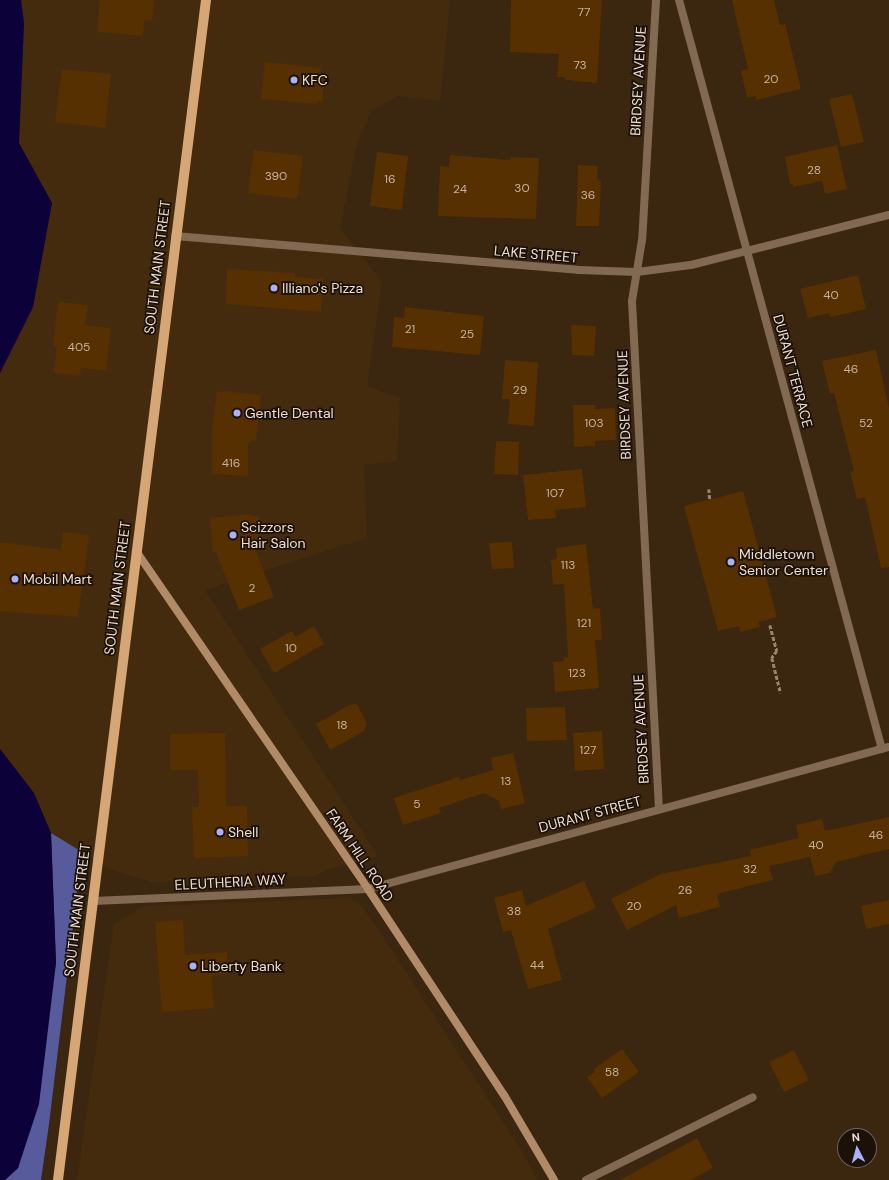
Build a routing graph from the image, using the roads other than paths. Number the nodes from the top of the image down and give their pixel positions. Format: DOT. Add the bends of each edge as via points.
graph roads {
  1 [pos="206,0"];
  2 [pos="656,0"];
  3 [pos="679,0"];
  4 [pos="889,215"];
  5 [pos="175,236"];
  6 [pos="748,252"];
  7 [pos="637,272"];
  8 [pos="135,551"];
  9 [pos="885,748"];
  10 [pos="659,809"];
  11 [pos="368,889"];
  12 [pos="93,901"];
  13 [pos="753,1097"];
  14 [pos="58,1180"];
  15 [pos="554,1180"];
  16 [pos="586,1180"];
  1 -- 5 [label="main road, SOUTH MAIN STREET"];
  2 -- 7 [label="street, BIRDSEY AVENUE" via="642,240"];
  3 -- 6 [label="street, DURANT TERRACE"];
  4 -- 6 [label="street, LAKE STREET"];
  5 -- 7 [label="street, LAKE STREET" via="578,270"];
  5 -- 8 [label="main road, SOUTH MAIN STREET"];
  6 -- 7 [label="street, LAKE STREET"];
  6 -- 9 [label="street, DURANT TERRACE"];
  7 -- 10 [label="street, BIRDSEY AVENUE" via="632,309"];
  8 -- 11 [label="main road, FARM HILL ROAD"];
  8 -- 12 [label="main road, SOUTH MAIN STREET"];
  9 -- 10 [label="street, DURANT STREET"];
  10 -- 11 [label="street, DURANT STREET"];
  11 -- 12 [label="street, ELEUTHERIA WAY"];
  11 -- 15 [label="main road, FARM HILL ROAD" via="504,1095"];
  12 -- 14 [label="main road, SOUTH MAIN STREET"];
  13 -- 16 [label="street"];
}
